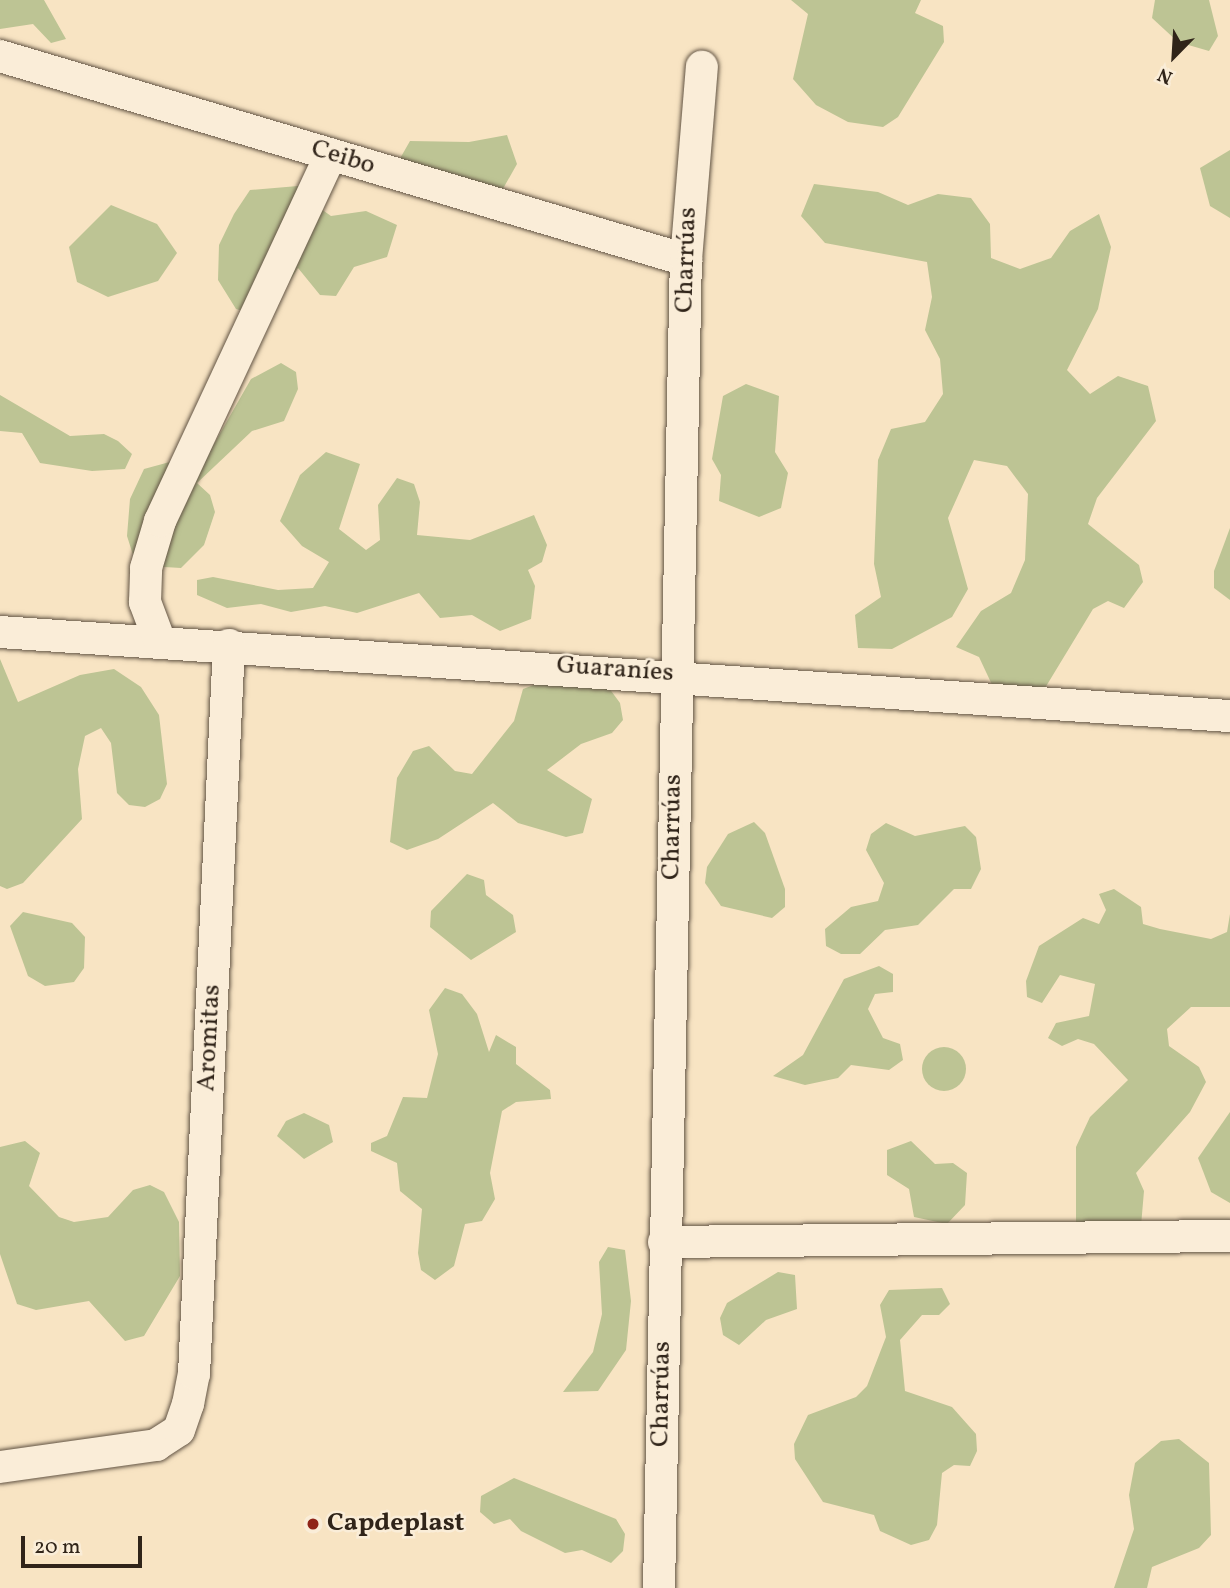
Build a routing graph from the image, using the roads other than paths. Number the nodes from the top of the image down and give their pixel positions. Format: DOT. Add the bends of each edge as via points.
graph roads {
  1 [pos="0,56"];
  2 [pos="702,67"];
  3 [pos="331,155"];
  4 [pos="686,260"];
  5 [pos="0,632"];
  6 [pos="160,642"];
  7 [pos="229,645"];
  8 [pos="676,674"];
  9 [pos="1230,716"];
  10 [pos="1230,1236"];
  11 [pos="664,1242"];
  12 [pos="0,1467"];
  13 [pos="659,1588"];
  1 -- 3 [label="street, Ceibo"];
  2 -- 4 [label="street, Charrúas"];
  3 -- 4 [label="street, Ceibo"];
  3 -- 6 [label="street" via="160,521 146,568 145,602"];
  4 -- 8 [label="street, Charrúas"];
  5 -- 6 [label="street, Guaraníes"];
  6 -- 7 [label="street, Guaraníes"];
  7 -- 8 [label="street, Guaraníes"];
  7 -- 12 [label="street, Aromitas" via="194,1374 178,1430 156,1445"];
  8 -- 9 [label="street, Guaraníes"];
  8 -- 11 [label="street, Charrúas"];
  10 -- 11 [label="street"];
  11 -- 13 [label="street, Charrúas"];
}
